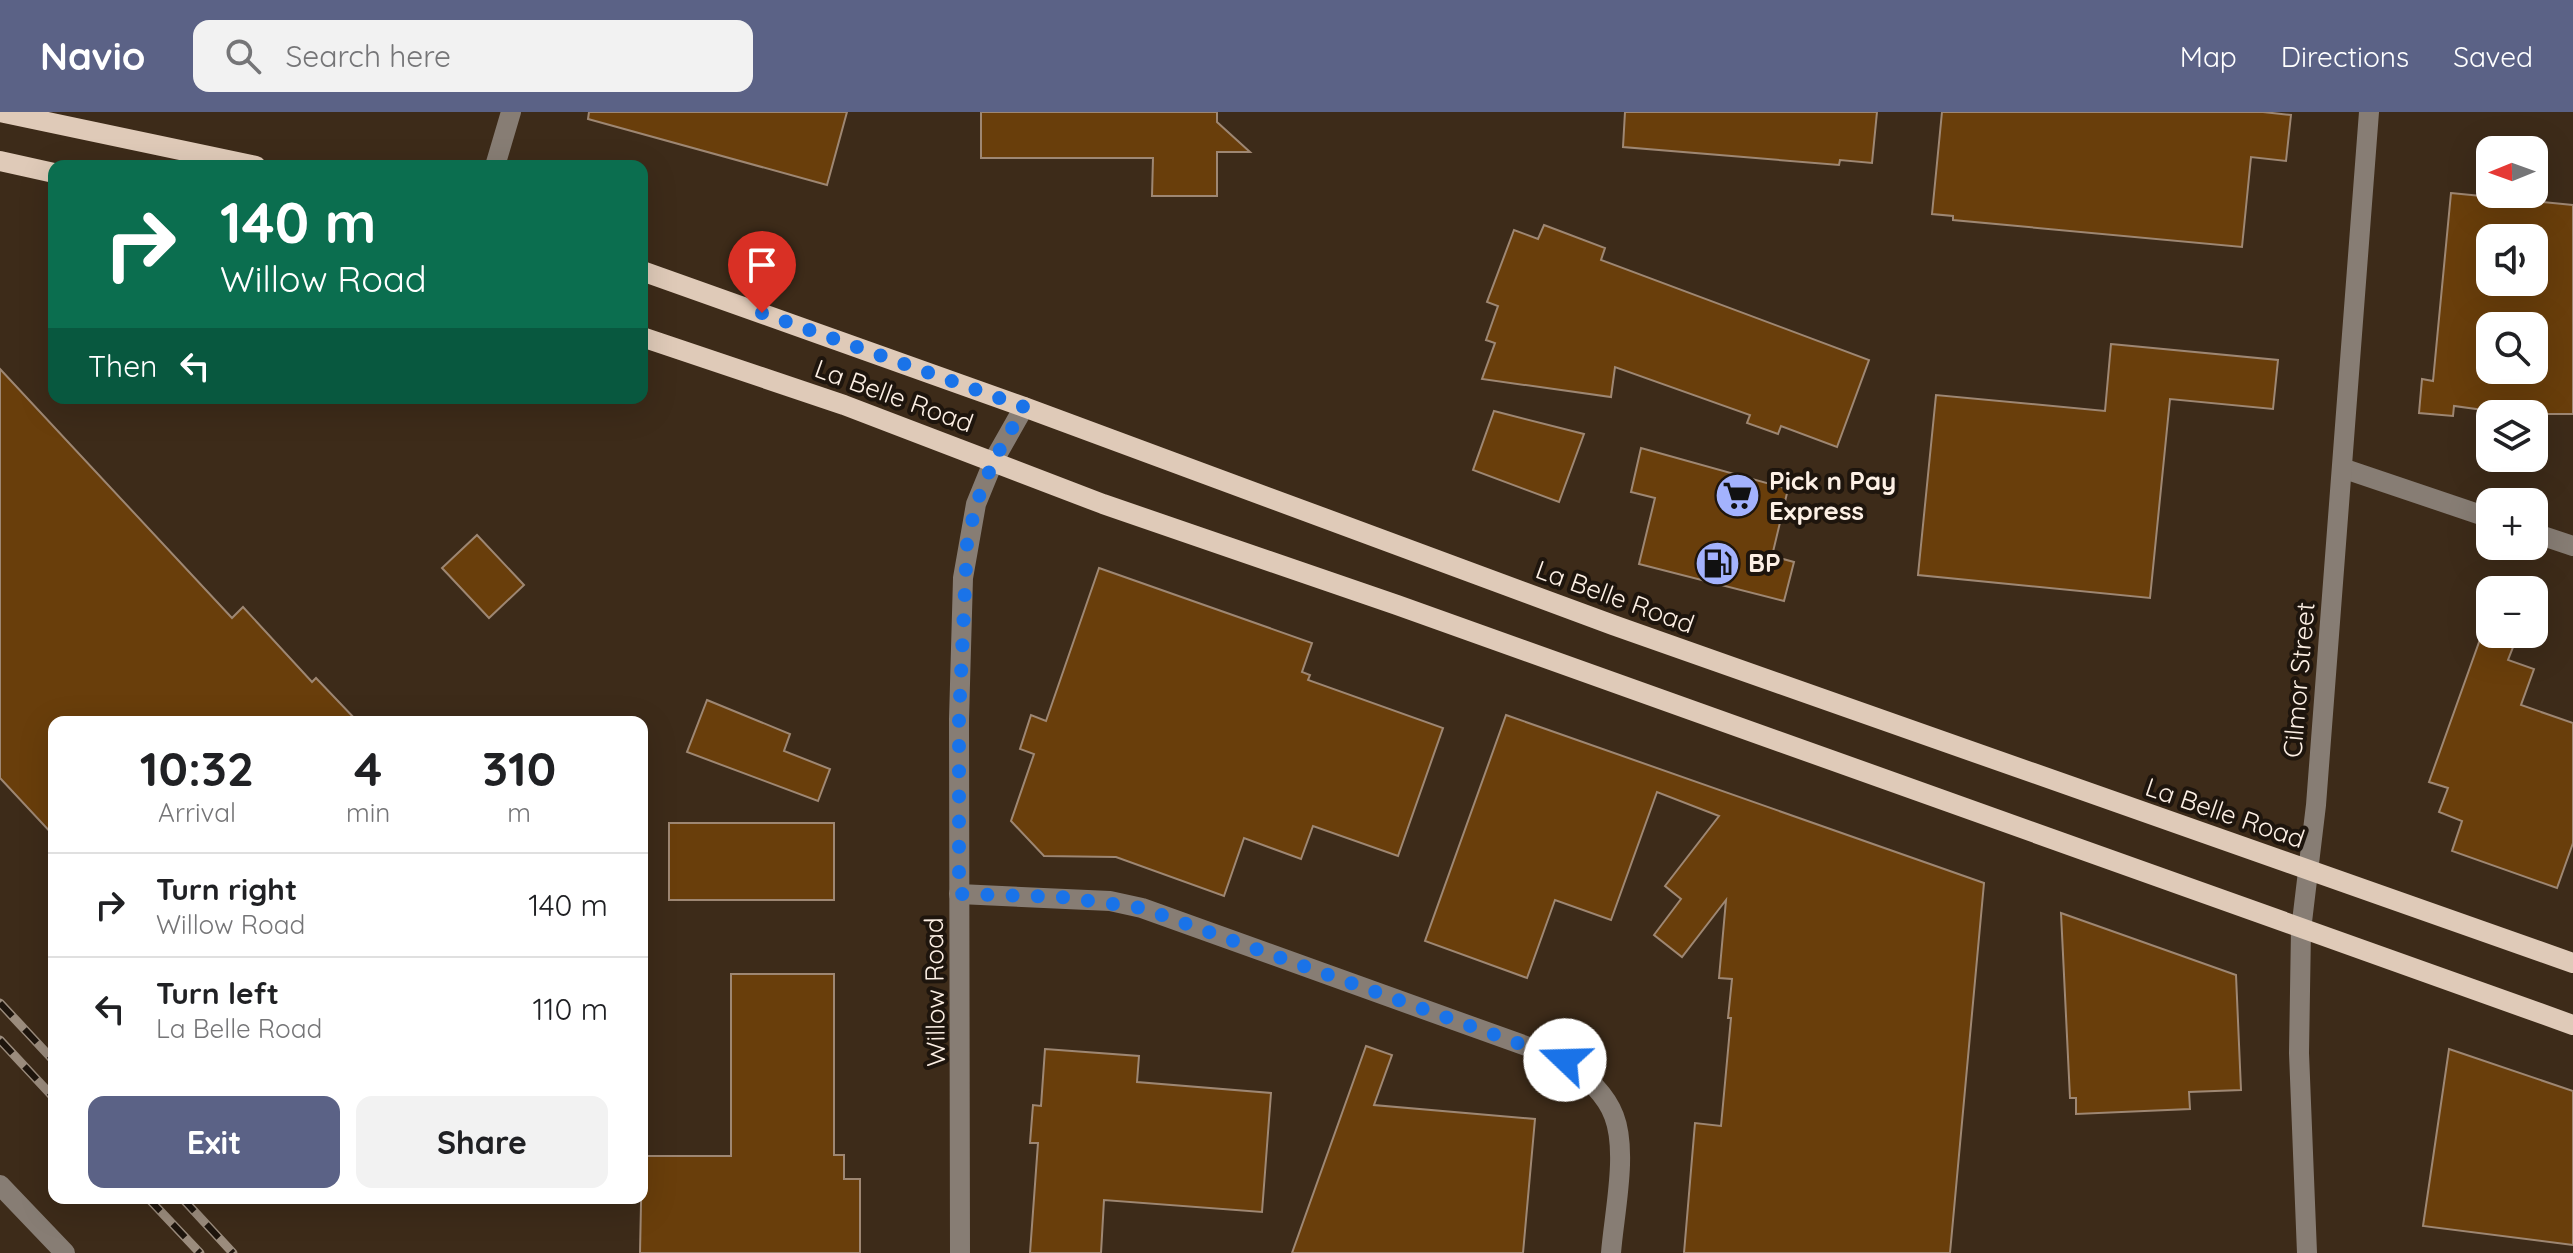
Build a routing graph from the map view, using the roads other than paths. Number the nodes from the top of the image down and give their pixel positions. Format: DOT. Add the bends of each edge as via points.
graph roads {
  1 [pos="0,112"];
  2 [pos="511,112"];
  3 [pos="2369,112"];
  4 [pos="228,160"];
  5 [pos="497,160"];
  6 [pos="0,161"];
  7 [pos="48,172"];
  8 [pos="648,273"];
  9 [pos="648,339"];
  10 [pos="1024,407"];
  11 [pos="994,460"];
  12 [pos="2342,468"];
  13 [pos="2476,513"];
  14 [pos="2548,538"];
  15 [pos="2573,546"];
  16 [pos="2309,869"];
  17 [pos="959,894"];
  18 [pos="2301,930"];
  19 [pos="2573,963"];
  20 [pos="2573,1025"];
  21 [pos="0,1185"];
  22 [pos="65,1253"];
  23 [pos="960,1253"];
  24 [pos="1611,1253"];
  25 [pos="2307,1253"];
  1 -- 4 [label="main road"];
  2 -- 5 [label="street"];
  3 -- 12 [label="street, Cilmor Street"];
  6 -- 7 [label="main road"];
  8 -- 10 [label="main road, La Belle Road"];
  9 -- 11 [label="main road, La Belle Road"];
  10 -- 11 [label="street, Willow Road"];
  10 -- 16 [label="main road, La Belle Road" via="1613,625"];
  11 -- 17 [label="street, Willow Road" via="976,504 963,578"];
  11 -- 18 [label="main road, La Belle Road" via="1103,504"];
  12 -- 13 [label="street"];
  12 -- 16 [label="street, Cilmor Street"];
  14 -- 15 [label="street"];
  16 -- 18 [label="street, Cilmor Street"];
  16 -- 19 [label="main road, La Belle Road"];
  17 -- 23 [label="street, Willow Road"];
  17 -- 24 [label="street" via="1098,900 1142,908 1565,1060 1603,1097 1614,1116 1620,1142"];
  18 -- 20 [label="main road, La Belle Road"];
  18 -- 25 [label="street, Cilmor Street" via="2299,1053"];
  21 -- 22 [label="street"];
}
